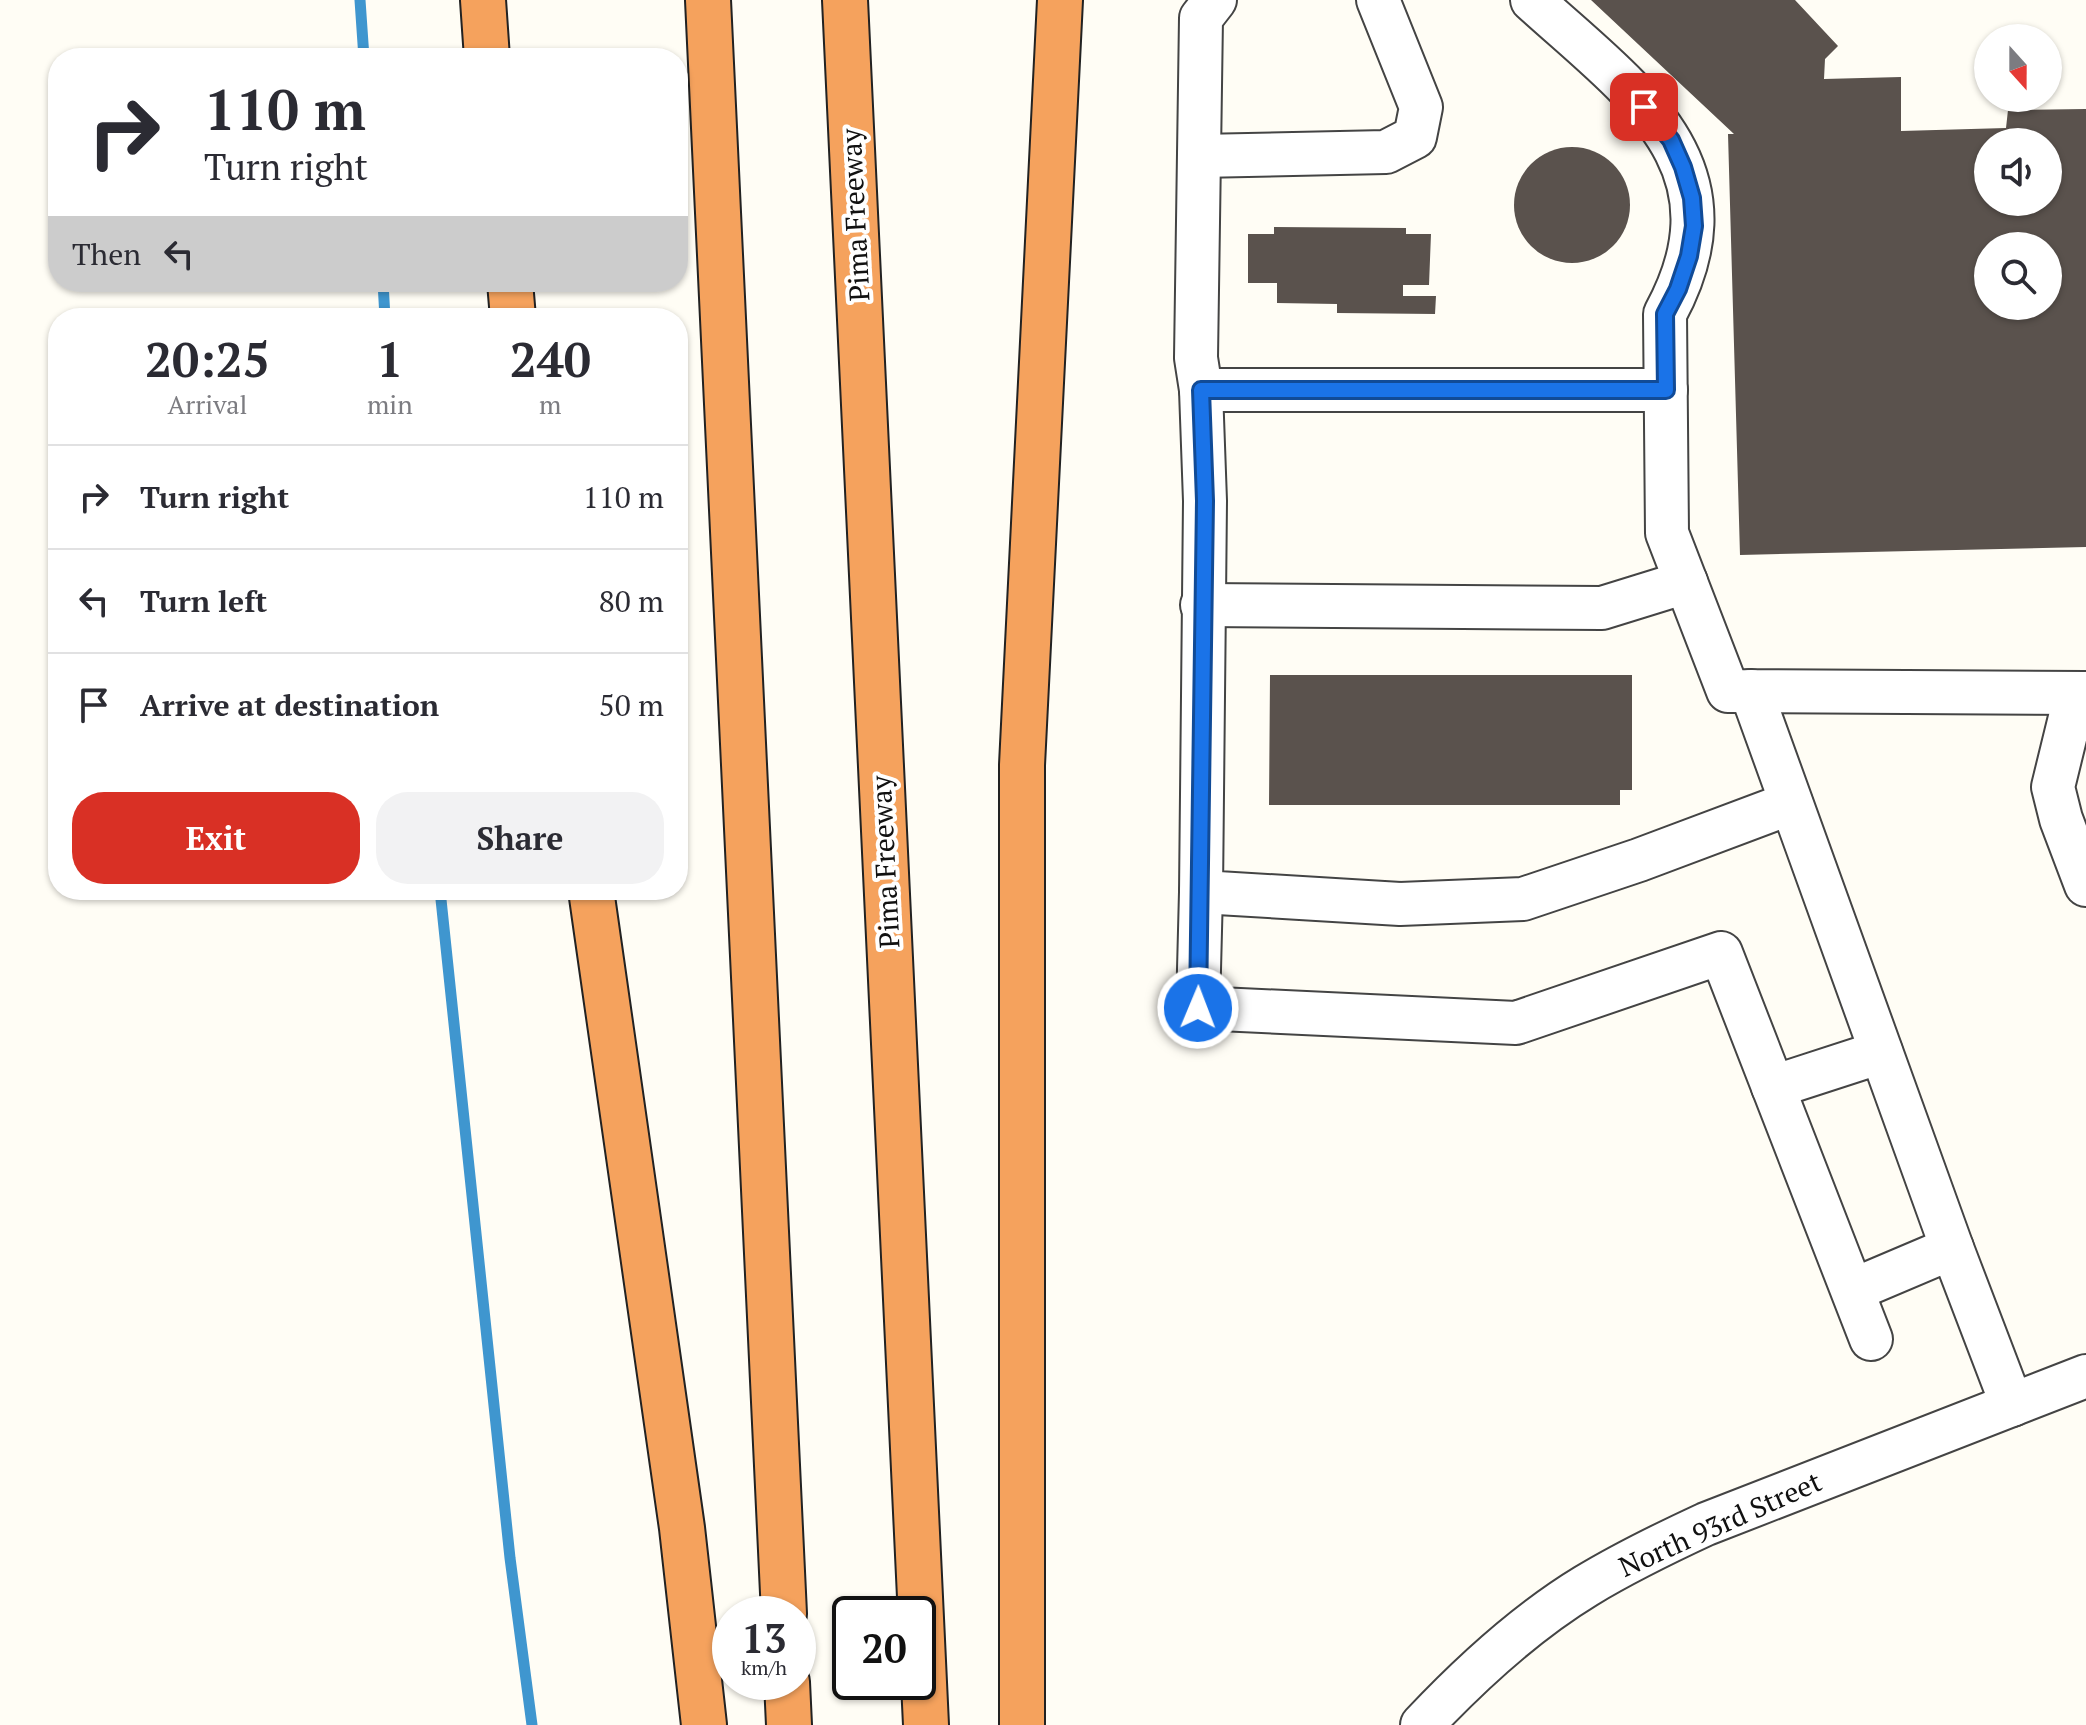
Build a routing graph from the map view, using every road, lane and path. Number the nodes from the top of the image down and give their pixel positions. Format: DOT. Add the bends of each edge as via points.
graph roads {
  1 [pos="483,0"];
  2 [pos="708,0"];
  3 [pos="845,0"];
  4 [pos="1060,0"];
  5 [pos="1215,0"];
  6 [pos="1378,0"];
  7 [pos="1532,0"];
  8 [pos="486,48"];
  9 [pos="1199,156"];
  10 [pos="1201,390"];
  11 [pos="1666,390"];
  12 [pos="1686,582"];
  13 [pos="1202,605"];
  14 [pos="1751,691"];
  15 [pos="2081,693"];
  16 [pos="1791,803"];
  17 [pos="2086,885"];
  18 [pos="1201,892"];
  19 [pos="592,900"];
  20 [pos="1881,1052"];
  21 [pos="1773,1087"];
  22 [pos="1952,1248"];
  23 [pos="1853,1290"];
  24 [pos="1871,1339"];
  25 [pos="2086,1376"];
  26 [pos="2012,1405"];
  27 [pos="783,1596"];
  28 [pos="788,1700"];
  29 [pos="704,1725"];
  30 [pos="789,1725"];
  31 [pos="926,1725"];
  32 [pos="1022,1725"];
  33 [pos="1422,1725"];
  1 -- 8 [label="highway"];
  2 -- 27 [label="highway"];
  3 -- 31 [label="highway, Pima Freeway"];
  4 -- 32 [label="highway" via="1022,765"];
  5 -- 9 [label="street" via="1201,18"];
  6 -- 9 [label="street" via="1421,107 1415,137 1386,152"];
  7 -- 11 [label="street" via="1631,90 1671,140 1683,167 1694,226 1689,256 1665,314"];
  9 -- 10 [label="street" via="1196,358"];
  10 -- 11 [label="street"];
  10 -- 13 [label="street"];
  11 -- 12 [label="street" via="1667,533"];
  12 -- 13 [label="street" via="1602,608"];
  12 -- 14 [label="street" via="1728,691"];
  13 -- 18 [label="street"];
  14 -- 15 [label="street"];
  14 -- 16 [label="street"];
  15 -- 17 [label="street" via="2053,787"];
  16 -- 18 [label="street" via="1523,899 1400,904"];
  16 -- 20 [label="street"];
  18 -- 21 [label="street" via="1198,1008 1516,1023 1721,953"];
  19 -- 29 [label="highway" via="682,1528"];
  20 -- 21 [label="street"];
  20 -- 22 [label="street"];
  21 -- 23 [label="street"];
  22 -- 23 [label="street"];
  22 -- 26 [label="street"];
  23 -- 24 [label="street"];
  25 -- 26 [label="street, North 93rd Street"];
  26 -- 33 [label="street, North 93rd Street" via="1650,1550 1584,1587 1517,1635"];
  28 -- 30 [label="highway"];
}
